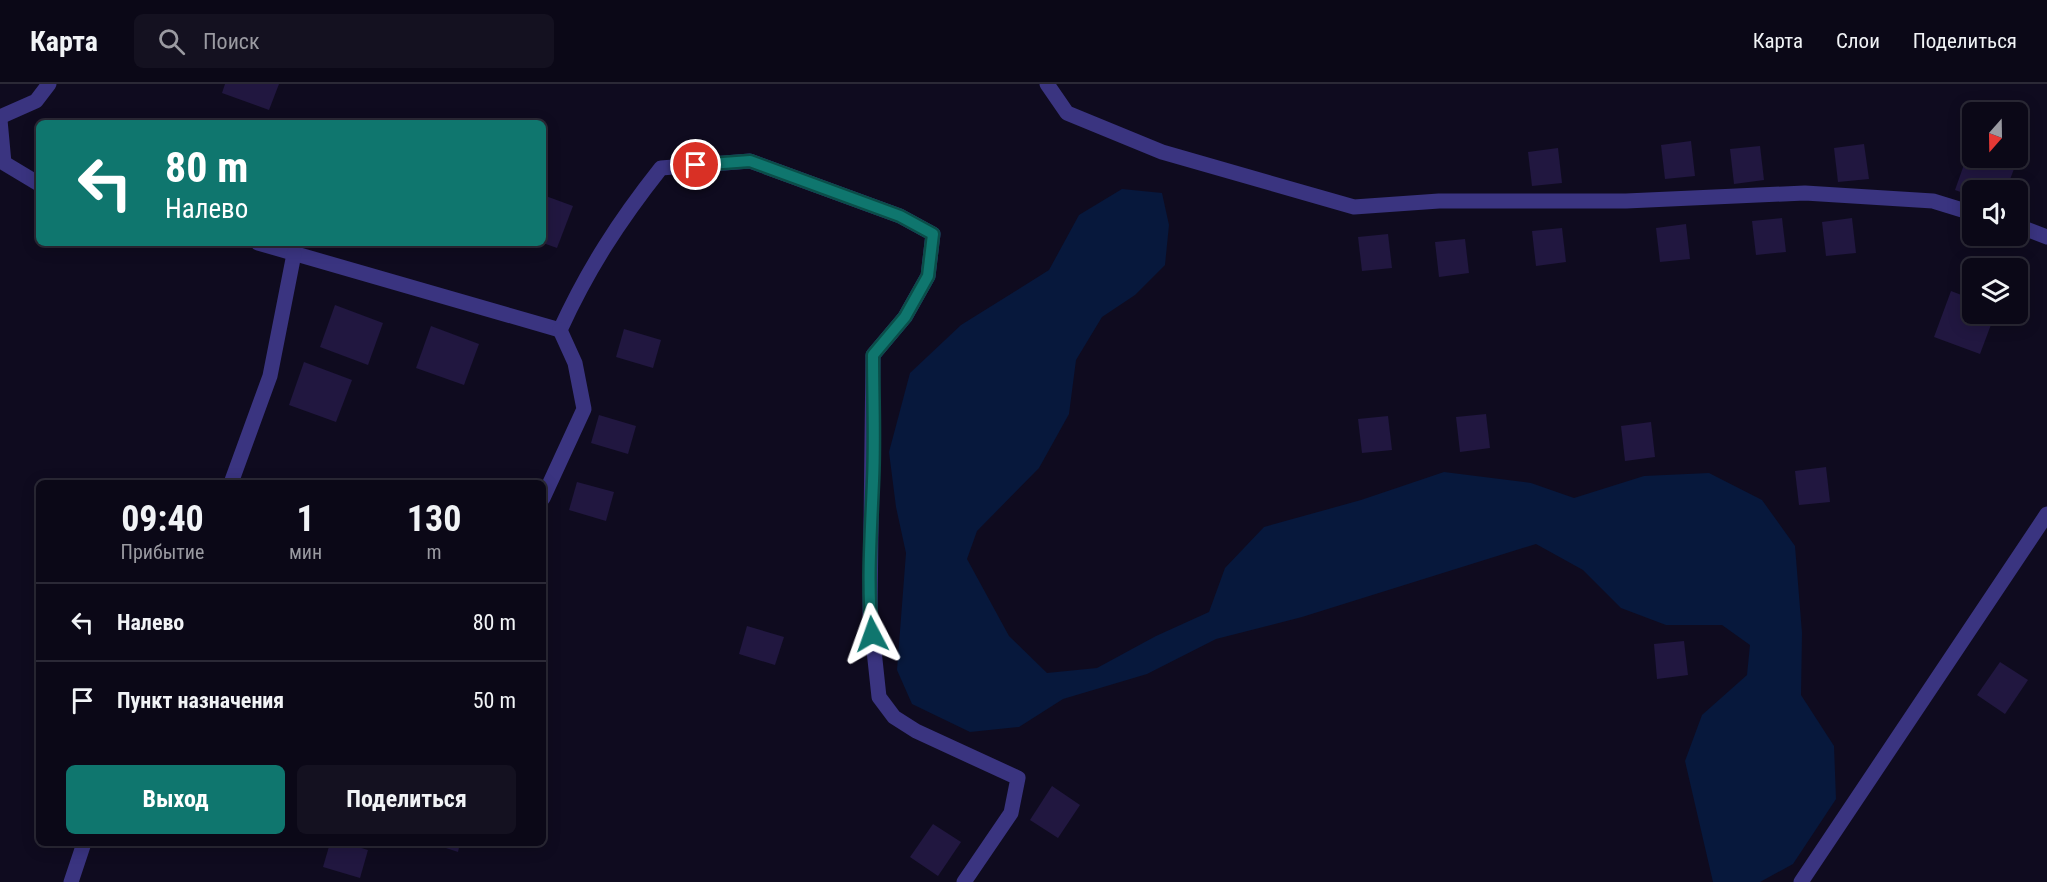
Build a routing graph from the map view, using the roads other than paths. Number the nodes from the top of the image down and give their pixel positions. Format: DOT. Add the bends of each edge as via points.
graph roads {
  1 [pos="49,84"];
  2 [pos="1047,84"];
  3 [pos="0,118"];
  4 [pos="36,182"];
  5 [pos="1962,210"];
  6 [pos="2028,230"];
  7 [pos="2047,237"];
  8 [pos="268,246"];
  9 [pos="294,254"];
  10 [pos="560,330"];
  11 [pos="232,480"];
  12 [pos="546,491"];
  13 [pos="2047,514"];
  14 [pos="83,846"];
  15 [pos="71,882"];
  16 [pos="964,882"];
  17 [pos="1801,882"];
  1 -- 3 [label="street" via="36,101"];
  2 -- 5 [label="street" via="1067,113 1162,152 1354,207 1439,201 1626,201 1805,194 1933,201"];
  3 -- 4 [label="street" via="4,163"];
  6 -- 7 [label="street"];
  8 -- 9 [label="street"];
  9 -- 10 [label="street"];
  9 -- 11 [label="street" via="270,376"];
  10 -- 12 [label="street" via="575,363 584,409"];
  10 -- 16 [label="street" via="622,218 661,168 750,161 900,216 933,234 928,276 905,317 873,355 870,613 879,697 894,717 1018,778 1011,813"];
  13 -- 17 [label="street"];
  14 -- 15 [label="street"];
}
